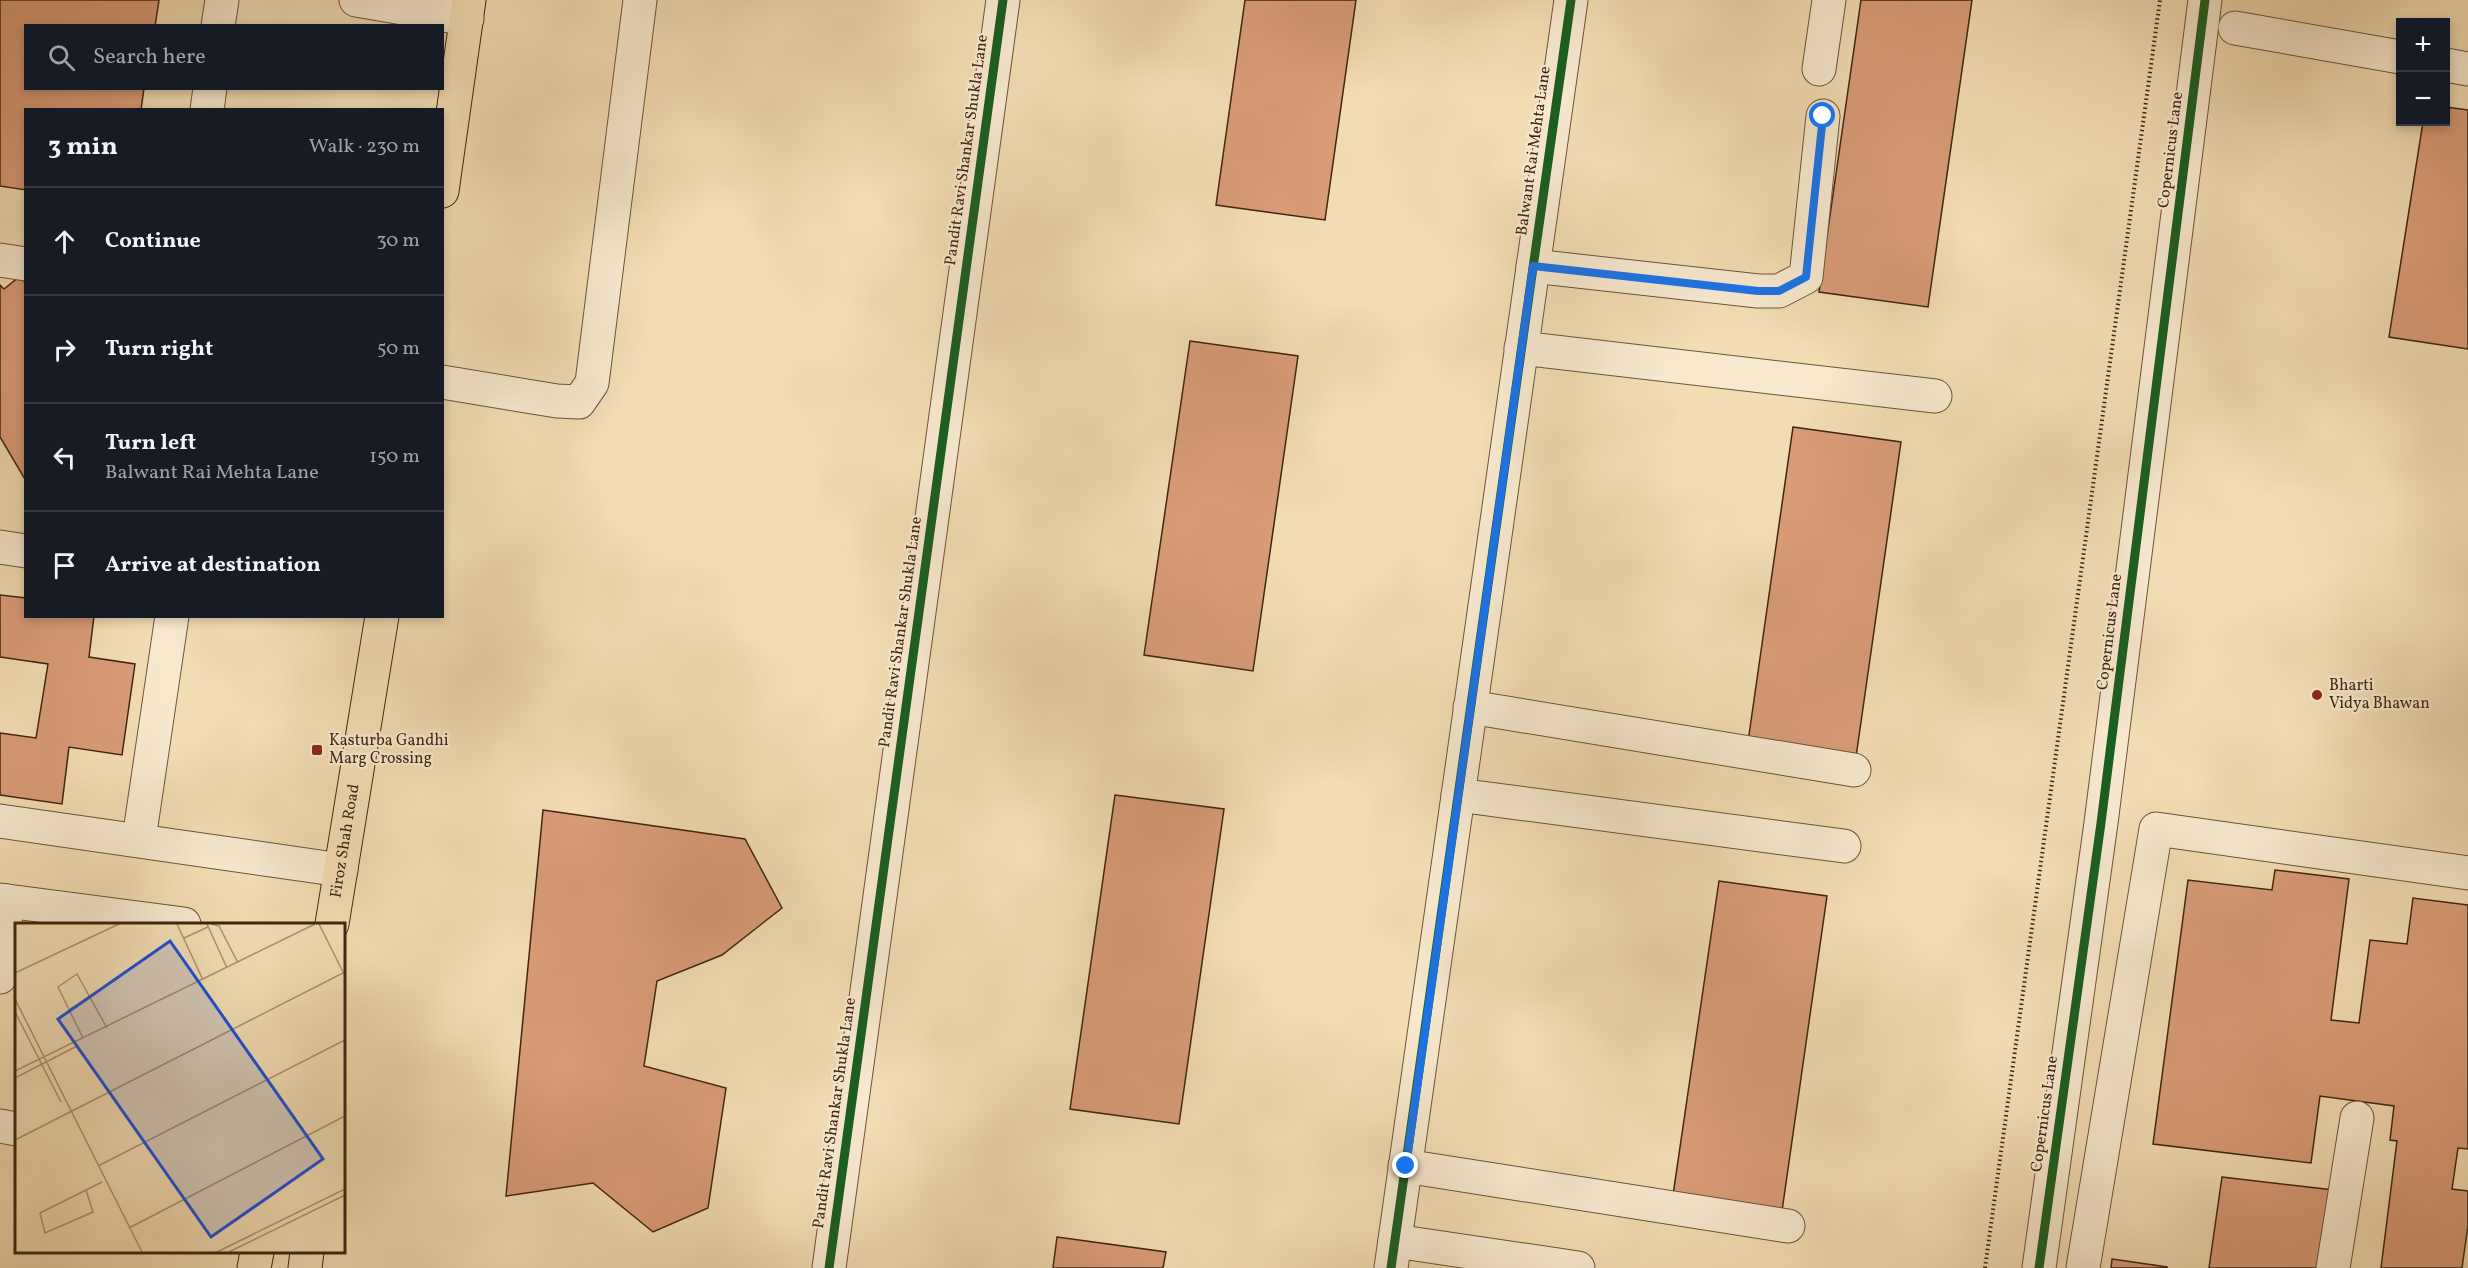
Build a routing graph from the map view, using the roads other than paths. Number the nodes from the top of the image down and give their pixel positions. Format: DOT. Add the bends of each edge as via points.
graph roads {
  1 [pos="222,0"];
  2 [pos="356,0"];
  3 [pos="640,0"];
  4 [pos="1003,0"];
  5 [pos="1571,0"];
  6 [pos="1830,0"];
  7 [pos="2205,0"];
  8 [pos="468,9"];
  9 [pos="218,24"];
  10 [pos="2235,28"];
  11 [pos="2396,56"];
  12 [pos="2450,66"];
  13 [pos="1819,69"];
  14 [pos="2468,69"];
  15 [pos="210,90"];
  16 [pos="207,108"];
  17 [pos="1823,116"];
  18 [pos="444,177"];
  19 [pos="0,260"];
  20 [pos="24,264"];
  21 [pos="1533,266"];
  22 [pos="1521,348"];
  23 [pos="444,382"];
  24 [pos="1935,396"];
  25 [pos="0,547"];
  26 [pos="24,551"];
  27 [pos="172,618"];
  28 [pos="382,618"];
  29 [pos="1470,707"];
  30 [pos="1854,770"];
  31 [pos="1458,795"];
  32 [pos="0,821"];
  33 [pos="139,839"];
  34 [pos="1844,846"];
  35 [pos="341,870"];
  36 [pos="2468,873"];
  37 [pos="3,901"];
  38 [pos="176,923"];
  39 [pos="332,923"];
  40 [pos="0,977"];
  41 [pos="2357,1118"];
  42 [pos="0,1126"];
  43 [pos="15,1129"];
  44 [pos="1406,1166"];
  45 [pos="1788,1226"];
  46 [pos="256,1253"];
  47 [pos="307,1253"];
  48 [pos="1393,1255"];
  49 [pos="254,1268"];
  50 [pos="305,1268"];
  51 [pos="829,1268"];
  52 [pos="1578,1268"];
  53 [pos="2039,1268"];
  54 [pos="2083,1268"];
  55 [pos="2334,1268"];
  1 -- 9 [label="street"];
  2 -- 8 [label="street"];
  3 -- 23 [label="street" via="592,383 579,402"];
  4 -- 51 [label="street, Pandit Ravi Shankar Shukla Lane"];
  5 -- 21 [label="street, Balwant Rai Mehta Lane"];
  6 -- 13 [label="street"];
  7 -- 53 [label="street, Copernicus Lane" via="2099,834"];
  8 -- 18 [label="main road"];
  10 -- 11 [label="street"];
  12 -- 14 [label="street"];
  15 -- 16 [label="street"];
  17 -- 21 [label="street" via="1806,277 1779,291"];
  19 -- 20 [label="street"];
  21 -- 22 [label="street, Balwant Rai Mehta Lane"];
  22 -- 24 [label="street"];
  22 -- 29 [label="street, Balwant Rai Mehta Lane"];
  25 -- 26 [label="street"];
  27 -- 33 [label="street"];
  28 -- 35 [label="main road, Firoz Shah Road"];
  29 -- 30 [label="street"];
  29 -- 31 [label="street, Balwant Rai Mehta Lane"];
  31 -- 34 [label="street"];
  31 -- 44 [label="street, Balwant Rai Mehta Lane"];
  32 -- 33 [label="street"];
  33 -- 35 [label="street"];
  35 -- 39 [label="main road, Firoz Shah Road"];
  36 -- 54 [label="street" via="2145,828"];
  37 -- 38 [label="street"];
  37 -- 40 [label="street"];
  41 -- 55 [label="street"];
  42 -- 43 [label="street"];
  44 -- 45 [label="street"];
  44 -- 48 [label="street, Balwant Rai Mehta Lane"];
  46 -- 49 [label="main road"];
  47 -- 50 [label="main road"];
  48 -- 52 [label="street"];
}
